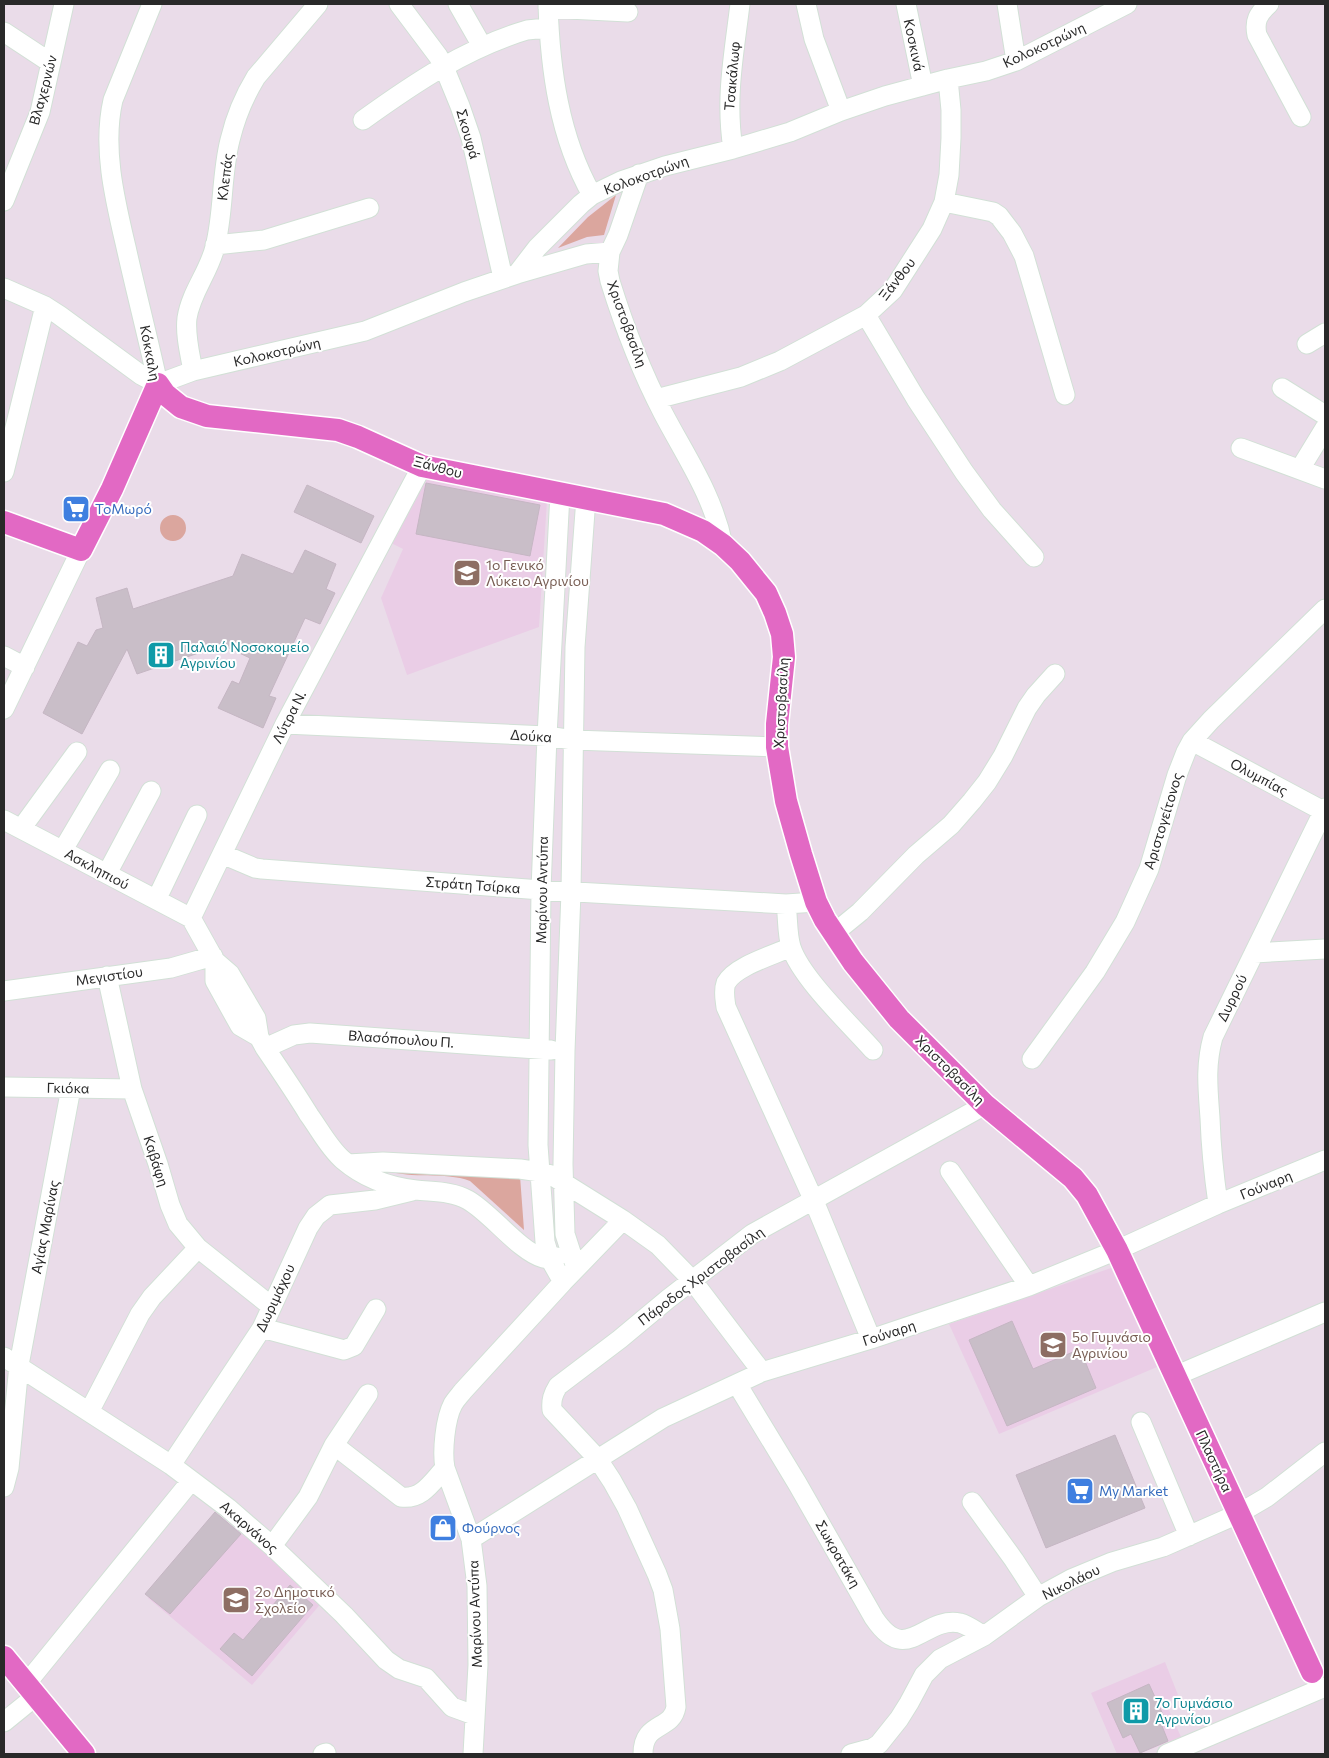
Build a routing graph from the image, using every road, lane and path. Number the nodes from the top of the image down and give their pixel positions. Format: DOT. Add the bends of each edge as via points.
graph roads {
  1 [pos="64,4"];
  2 [pos="152,4"];
  3 [pos="318,4"];
  4 [pos="399,4"];
  5 [pos="458,4"];
  6 [pos="740,4"];
  7 [pos="806,4"];
  8 [pos="906,4"];
  9 [pos="1007,4"];
  10 [pos="1127,4"];
  11 [pos="1269,4"];
  12 [pos="548,6"];
  13 [pos="1106,9"];
  14 [pos="628,12"];
  15 [pos="549,30"];
  16 [pos="4,32"];
  17 [pos="482,46"];
  18 [pos="1016,61"];
  19 [pos="50,63"];
  20 [pos="444,67"];
  21 [pos="948,78"];
  22 [pos="923,86"];
  23 [pos="841,111"];
  24 [pos="1301,117"];
  25 [pos="363,120"];
  26 [pos="733,149"];
  27 [pos="639,174"];
  28 [pos="592,195"];
  29 [pos="4,201"];
  30 [pos="944,202"];
  31 [pos="369,208"];
  32 [pos="216,245"];
  33 [pos="610,252"];
  34 [pos="510,276"];
  35 [pos="4,288"];
  36 [pos="45,306"];
  37 [pos="866,316"];
  38 [pos="1325,333"];
  39 [pos="1307,344"];
  40 [pos="193,371"];
  41 [pos="158,384"];
  42 [pos="1282,388"];
  43 [pos="1065,395"];
  44 [pos="656,399"];
  45 [pos="1325,414"];
  46 [pos="1325,428"];
  47 [pos="1241,448"];
  48 [pos="422,466"];
  49 [pos="1300,470"];
  50 [pos="4,472"];
  51 [pos="1325,478"];
  52 [pos="560,494"];
  53 [pos="586,498"];
  54 [pos="4,522"];
  55 [pos="723,545"];
  56 [pos="80,550"];
  57 [pos="1034,557"];
  58 [pos="1325,609"];
  59 [pos="553,624"];
  60 [pos="576,626"];
  61 [pos="4,656"];
  62 [pos="25,667"];
  63 [pos="1055,674"];
  64 [pos="4,709"];
  65 [pos="285,724"];
  66 [pos="546,736"];
  67 [pos="573,740"];
  68 [pos="1192,741"];
  69 [pos="777,747"];
  70 [pos="77,752"];
  71 [pos="110,770"];
  72 [pos="151,791"];
  73 [pos="1325,811"];
  74 [pos="197,815"];
  75 [pos="4,820"];
  76 [pos="26,822"];
  77 [pos="67,843"];
  78 [pos="222,854"];
  79 [pos="111,866"];
  80 [pos="541,890"];
  81 [pos="160,892"];
  82 [pos="571,892"];
  83 [pos="816,902"];
  84 [pos="786,904"];
  85 [pos="191,918"];
  86 [pos="833,934"];
  87 [pos="791,947"];
  88 [pos="1325,949"];
  89 [pos="1254,953"];
  90 [pos="214,959"];
  91 [pos="106,976"];
  92 [pos="4,992"];
  93 [pos="262,1043"];
  94 [pos="539,1048"];
  95 [pos="873,1050"];
  96 [pos="565,1051"];
  97 [pos="1032,1059"];
  98 [pos="4,1087"];
  99 [pos="72,1088"];
  100 [pos="132,1089"];
  101 [pos="986,1105"];
  102 [pos="1325,1160"];
  103 [pos="348,1164"];
  104 [pos="950,1171"];
  105 [pos="540,1172"];
  106 [pos="563,1182"];
  107 [pos="415,1190"];
  108 [pos="814,1201"];
  109 [pos="1218,1204"];
  110 [pos="624,1220"];
  111 [pos="198,1248"];
  112 [pos="1117,1250"];
  113 [pos="550,1259"];
  114 [pos="570,1268"];
  115 [pos="692,1280"];
  116 [pos="1029,1286"];
  117 [pos="272,1306"];
  118 [pos="376,1309"];
  119 [pos="1325,1312"];
  120 [pos="262,1328"];
  121 [pos="871,1339"];
  122 [pos="11,1361"];
  123 [pos="762,1372"];
  124 [pos="1176,1376"];
  125 [pos="737,1384"];
  126 [pos="368,1394"];
  127 [pos="89,1412"];
  128 [pos="1141,1422"];
  129 [pos="334,1445"];
  130 [pos="1325,1452"];
  131 [pos="597,1458"];
  132 [pos="171,1466"];
  133 [pos="445,1468"];
  134 [pos="191,1481"];
  135 [pos="4,1487"];
  136 [pos="972,1502"];
  137 [pos="1238,1514"];
  138 [pos="1189,1536"];
  139 [pos="471,1539"];
  140 [pos="272,1546"];
  141 [pos="1038,1597"];
  142 [pos="984,1636"];
  143 [pos="4,1657"];
  144 [pos="1319,1680"];
  145 [pos="31,1690"];
  146 [pos="474,1715"];
  147 [pos="4,1722"];
  148 [pos="84,1754"];
  149 [pos="473,1754"];
  150 [pos="643,1754"];
  151 [pos="851,1754"];
  152 [pos="1166,1754"];
  1 -- 19 [label="street, Βλαχερνών"];
  2 -- 41 [label="street, Κόκκαλη" via="113,100 108,137 122,228"];
  3 -- 32 [label="street, Κλεπάς" via="250,86 230,141"];
  4 -- 20 [label="street, Σκουφά"];
  5 -- 17 [label="street"];
  6 -- 26 [label="street, Τσακάλωφ" via="729,103"];
  7 -- 23 [label="street" via="814,39"];
  8 -- 22 [label="street, Κοσκινά"];
  9 -- 18 [label="street"];
  10 -- 13 [label="street, Κολοκοτρώνη"];
  11 -- 24 [label="street" via="1256,18 1257,35"];
  12 -- 14 [label="street"];
  12 -- 15 [label="street"];
  13 -- 18 [label="street, Κολοκοτρώνη"];
  15 -- 17 [label="street" via="527,30"];
  15 -- 28 [label="street" via="560,109 572,150"];
  16 -- 19 [label="street"];
  17 -- 20 [label="street"];
  18 -- 21 [label="street, Κολοκοτρώνη"];
  19 -- 29 [label="street, Βλαχερνών" via="40,112"];
  20 -- 25 [label="street"];
  20 -- 34 [label="street, Σκουφά" via="471,138"];
  21 -- 22 [label="street, Κολοκοτρώνη"];
  21 -- 30 [label="street, Ξάνθου" via="951,138"];
  22 -- 23 [label="street, Κολοκοτρώνη"];
  23 -- 26 [label="street, Κολοκοτρώνη" via="790,132"];
  26 -- 27 [label="street, Κολοκοτρώνη"];
  27 -- 28 [label="street, Κολοκοτρώνη"];
  27 -- 33 [label="street, Χριστοβασίλη"];
  28 -- 34 [label="street, Κολοκοτρώνη"];
  30 -- 37 [label="street, Ξάνθου" via="932,229 893,290"];
  30 -- 43 [label="street" via="993,212 1016,239"];
  31 -- 32 [label="street" via="264,240"];
  32 -- 40 [label="street, Κλεπάς" via="188,311"];
  33 -- 34 [label="street" via="586,254"];
  33 -- 44 [label="street, Χριστοβασίλη" via="608,271 614,294"];
  34 -- 40 [label="street, Κολοκοτρώνη" via="365,332"];
  35 -- 36 [label="street"];
  36 -- 41 [label="street"];
  36 -- 50 [label="street"];
  37 -- 44 [label="street, Ξάνθου" via="759,370"];
  37 -- 57 [label="street" via="964,472 992,510"];
  38 -- 39 [label="street"];
  40 -- 41 [label="street, Κολοκοτρώνη"];
  41 -- 48 [label="main road, Ξάνθου" via="173,401 192,412 338,430"];
  41 -- 56 [label="main road, Κόκκαλη" via="112,489"];
  42 -- 45 [label="street"];
  44 -- 55 [label="street, Χριστοβασίλη" via="706,490"];
  46 -- 49 [label="street"];
  47 -- 49 [label="street"];
  48 -- 52 [label="main road, Ξάνθου"];
  48 -- 65 [label="street, Λύτρα Ν."];
  49 -- 51 [label="street"];
  52 -- 53 [label="main road, Ξάνθου"];
  52 -- 59 [label="street, Μαρίνου Αντύπα"];
  53 -- 55 [label="main road, Ξάνθου" via="664,514 703,531"];
  53 -- 60 [label="street, Μαρίνου Αντύπα"];
  54 -- 56 [label="main road"];
  55 -- 69 [label="main road, Χριστοβασίλη" via="766,593 779,624 784,657"];
  56 -- 62 [label="street, Κόκκαλη"];
  58 -- 68 [label="street, Αριστογείτονος"];
  59 -- 60 [label="street"];
  59 -- 66 [label="street, Μαρίνου Αντύπα"];
  60 -- 67 [label="street, Μαρίνου Αντύπα"];
  61 -- 62 [label="street"];
  62 -- 64 [label="street, Κόκκαλη"];
  63 -- 86 [label="street" via="1027,708 987,782 951,825"];
  65 -- 66 [label="street, Δούκα"];
  65 -- 78 [label="street, Λύτρα Ν."];
  66 -- 67 [label="street, Δούκα"];
  66 -- 80 [label="street, Μαρίνου Αντύπα"];
  67 -- 69 [label="street, Δούκα"];
  67 -- 82 [label="street, Μαρίνου Αντύπα"];
  68 -- 73 [label="street, Ολυμπίας"];
  68 -- 97 [label="street, Αριστογείτονος" via="1177,775 1149,869 1125,922 1095,972"];
  69 -- 83 [label="main road, Χριστοβασίλη" via="791,818"];
  70 -- 76 [label="street"];
  71 -- 77 [label="street"];
  72 -- 79 [label="street"];
  73 -- 89 [label="street, Δυρρού"];
  74 -- 81 [label="street"];
  75 -- 85 [label="street, Ασκληπιού"];
  78 -- 80 [label="street, Στράτη Τσίρκα" via="262,869"];
  78 -- 85 [label="street, Λύτρα Ν."];
  80 -- 82 [label="street, Στράτη Τσίρκα"];
  80 -- 94 [label="street, Μαρίνου Αντύπα"];
  82 -- 84 [label="street, Στράτη Τσίρκα"];
  82 -- 96 [label="street, Μαρίνου Αντύπα"];
  83 -- 84 [label="street, Στράτη Τσίρκα"];
  83 -- 86 [label="main road, Χριστοβασίλη"];
  84 -- 87 [label="street"];
  85 -- 90 [label="street"];
  86 -- 101 [label="main road, Χριστοβασίλη" via="899,1019"];
  87 -- 95 [label="street" via="815,985"];
  87 -- 108 [label="street" via="732,975 724,995 746,1052"];
  88 -- 89 [label="street"];
  89 -- 109 [label="street, Δυρρού" via="1213,1037 1208,1055 1212,1161"];
  90 -- 91 [label="street, Μεγιστίου"];
  90 -- 93 [label="street" via="230,974 256,1018"];
  91 -- 92 [label="street, Μεγιστίου"];
  91 -- 100 [label="street, Καβάφη"];
  93 -- 94 [label="street, Βλασόπουλου Π." via="310,1033"];
  93 -- 103 [label="street" via="328,1144"];
  94 -- 96 [label="street, Βλασόπουλου Π."];
  94 -- 105 [label="street, Μαρίνου Αντύπα"];
  96 -- 106 [label="street, Μαρίνου Αντύπα"];
  98 -- 99 [label="street, Γκιόκα"];
  99 -- 100 [label="street, Γκιόκα"];
  99 -- 122 [label="street, Αγίας Μαρίνας"];
  100 -- 111 [label="street, Καβάφη" via="173,1213"];
  101 -- 108 [label="street, Πάροδος Χριστοβασίλη"];
  101 -- 112 [label="main road, Χριστοβασίλη" via="1073,1178 1098,1212"];
  102 -- 109 [label="street, Γούναρη"];
  103 -- 105 [label="street" via="383,1162"];
  103 -- 107 [label="street" via="367,1177"];
  104 -- 116 [label="street"];
  105 -- 106 [label="street"];
  105 -- 113 [label="street, Μαρίνου Αντύπα" via="544,1237"];
  106 -- 110 [label="street"];
  106 -- 114 [label="street, Μαρίνου Αντύπα"];
  107 -- 113 [label="street" via="444,1192 464,1198 527,1249"];
  107 -- 117 [label="street, Δωριμάχου" via="384,1199 324,1208 308,1228"];
  108 -- 115 [label="street, Πάροδος Χριστοβασίλη" via="752,1234"];
  108 -- 121 [label="street"];
  109 -- 112 [label="street, Γούναρη"];
  110 -- 114 [label="street, Μαρίνου Αντύπα"];
  110 -- 115 [label="street" via="658,1244"];
  111 -- 117 [label="street, Καβάφη"];
  111 -- 127 [label="street" via="140,1314"];
  112 -- 116 [label="street, Γούναρη"];
  112 -- 124 [label="main road, Πλαστήρα"];
  113 -- 114 [label="street"];
  113 -- 114 [label="street, Μαρίνου Αντύπα"];
  114 -- 133 [label="street, Μαρίνου Αντύπα" via="454,1402 445,1443"];
  115 -- 123 [label="street"];
  115 -- 131 [label="street, Πάροδος Χριστοβασίλη" via="558,1386 553,1394 552,1410"];
  116 -- 121 [label="street, Γούναρη"];
  117 -- 120 [label="street, Δωριμάχου"];
  118 -- 120 [label="street" via="354,1346 344,1350"];
  119 -- 124 [label="street"];
  120 -- 132 [label="street, Δωριμάχου"];
  121 -- 123 [label="street, Γούναρη"];
  122 -- 127 [label="street, Ακαρνάνος"];
  122 -- 135 [label="street, Αγίας Μαρίνας" via="9,1468"];
  123 -- 125 [label="street, Γούναρη"];
  124 -- 137 [label="main road, Πλαστήρα"];
  125 -- 131 [label="street, Γούναρη" via="663,1418"];
  125 -- 142 [label="street, Σωκρατάκη" via="886,1634 891,1638 906,1639 940,1625 958,1623"];
  126 -- 129 [label="street"];
  127 -- 132 [label="street, Ακαρνάνος"];
  128 -- 138 [label="street"];
  129 -- 133 [label="street" via="401,1497 420,1494"];
  129 -- 140 [label="street" via="308,1497"];
  130 -- 137 [label="street, Νικολάου" via="1267,1497"];
  131 -- 139 [label="street, Γούναρη"];
  131 -- 150 [label="street, Πάροδος Χριστοβασίλη" via="627,1508 657,1574 666,1607 676,1707 670,1720 648,1734"];
  132 -- 134 [label="street, Ακαρνάνος"];
  133 -- 139 [label="street, Μαρίνου Αντύπα"];
  134 -- 140 [label="street, Ακαρνάνος"];
  134 -- 145 [label="street"];
  136 -- 141 [label="street"];
  137 -- 138 [label="street, Νικολάου"];
  137 -- 144 [label="main road, Πλαστήρα"];
  138 -- 141 [label="street, Νικολάου" via="1089,1571"];
  139 -- 146 [label="street, Μαρίνου Αντύπα" via="477,1586 478,1665"];
  140 -- 146 [label="street, Ακαρνάνος" via="386,1660 399,1670 426,1678 452,1707"];
  141 -- 142 [label="street, Νικολάου"];
  142 -- 151 [label="street, Νικολάου" via="940,1658 924,1674 899,1719 879,1744"];
  143 -- 145 [label="main road"];
  144 -- 152 [label="street"];
  145 -- 147 [label="street"];
  145 -- 148 [label="main road"];
  146 -- 149 [label="street, Μαρίνου Αντύπα"];
}
